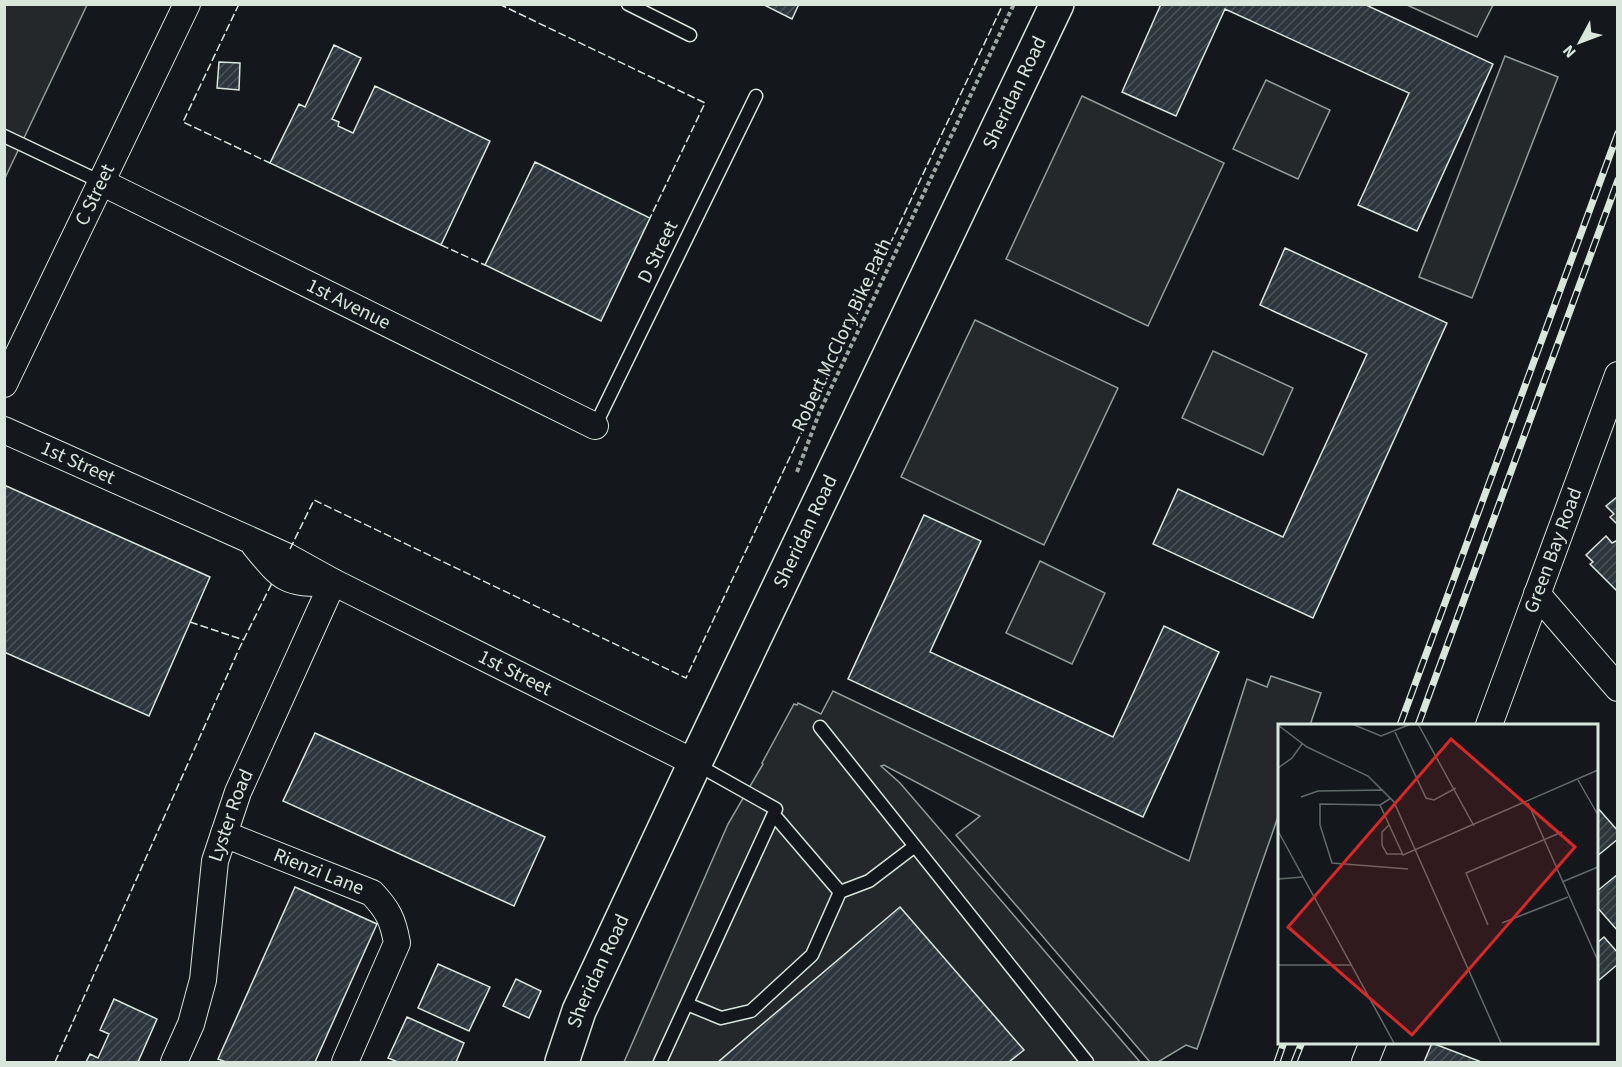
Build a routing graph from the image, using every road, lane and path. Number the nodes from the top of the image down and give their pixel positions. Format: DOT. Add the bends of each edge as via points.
graph roads {
  1 [pos="187,4"];
  2 [pos="628,4"];
  3 [pos="1014,4"];
  4 [pos="1057,4"];
  5 [pos="690,35"];
  6 [pos="756,96"];
  7 [pos="4,136"];
  8 [pos="101,182"];
  9 [pos="1617,375"];
  10 [pos="4,384"];
  11 [pos="595,426"];
  12 [pos="4,430"];
  13 [pos="796,476"];
  14 [pos="333,582"];
  15 [pos="1537,594"];
  16 [pos="1617,688"];
  17 [pos="1489,724"];
  18 [pos="820,727"];
  19 [pos="695,763"];
  20 [pos="774,815"];
  21 [pos="224,834"];
  22 [pos="915,846"];
  23 [pos="840,891"];
  24 [pos="687,1004"];
  25 [pos="1371,1043"];
  26 [pos="174,1062"];
  27 [pos="345,1062"];
  28 [pos="562,1062"];
  29 [pos="660,1062"];
  30 [pos="1087,1062"];
  31 [pos="1365,1062"];
  1 -- 8 [label="street, C Street"];
  2 -- 5 [label="lane"];
  3 -- 13 [label="path, Robert McClory Bike Path" via="820,411"];
  4 -- 19 [label="main road, Sheridan Road"];
  6 -- 11 [label="lane, D Street"];
  7 -- 8 [label="lane"];
  8 -- 10 [label="street, C Street"];
  8 -- 11 [label="street, 1st Avenue"];
  9 -- 15 [label="street, Green Bay Road"];
  12 -- 14 [label="street, 1st Street" via="286,556"];
  14 -- 19 [label="street, 1st Street"];
  14 -- 21 [label="street, Lyster Road" via="238,792"];
  15 -- 16 [label="street"];
  15 -- 17 [label="street, Green Bay Road"];
  18 -- 22 [label="lane"];
  19 -- 20 [label="lane" via="776,809"];
  19 -- 28 [label="main road, Sheridan Road" via="579,1011"];
  20 -- 23 [label="lane"];
  20 -- 24 [label="lane"];
  21 -- 26 [label="street, Lyster Road" via="215,861 203,980 191,1024"];
  21 -- 27 [label="street, Rienzi Lane" via="372,893 386,909 397,943"];
  22 -- 23 [label="lane" via="869,881"];
  22 -- 30 [label="lane"];
  23 -- 24 [label="lane" via="812,955 750,1011 721,1018"];
  24 -- 29 [label="lane"];
  25 -- 31 [label="street"];
}
